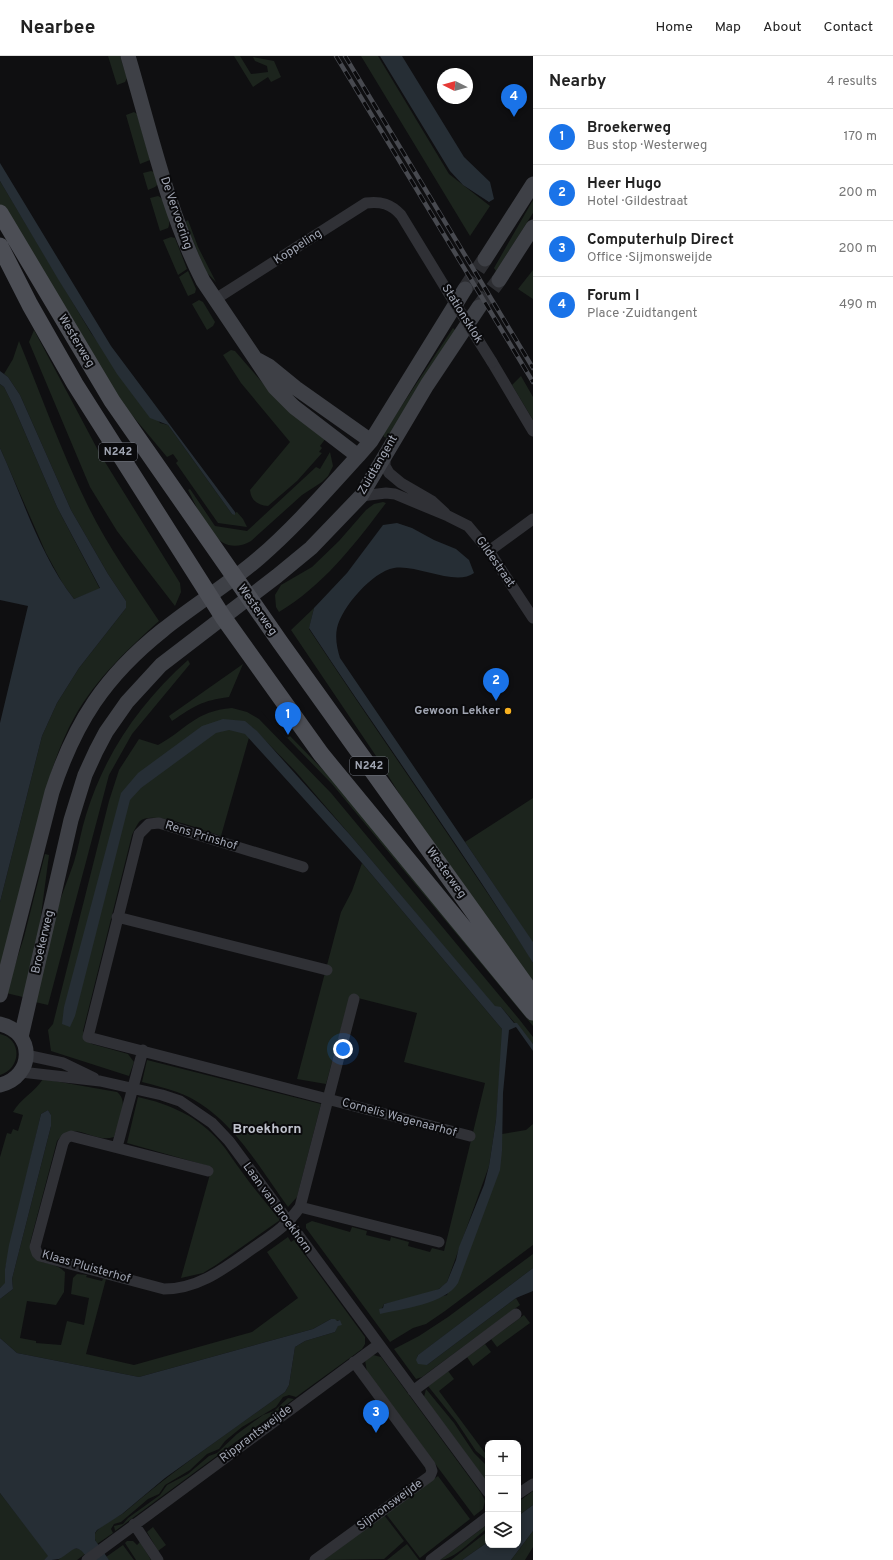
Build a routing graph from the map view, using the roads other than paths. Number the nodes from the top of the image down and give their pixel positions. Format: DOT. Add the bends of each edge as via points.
graph roads {
  1 [pos="128,56"];
  2 [pos="533,184"];
  3 [pos="386,203"];
  4 [pos="0,213"];
  5 [pos="533,227"];
  6 [pos="0,246"];
  7 [pos="485,259"];
  8 [pos="499,280"];
  9 [pos="465,289"];
  10 [pos="214,300"];
  11 [pos="479,307"];
  12 [pos="253,357"];
  13 [pos="533,431"];
  14 [pos="371,441"];
  15 [pos="385,455"];
  16 [pos="358,456"];
  17 [pos="361,496"];
  18 [pos="448,516"];
  19 [pos="533,518"];
  20 [pos="489,551"];
  21 [pos="235,578"];
  22 [pos="210,596"];
  23 [pos="249,598"];
  24 [pos="223,617"];
  25 [pos="533,618"];
  26 [pos="303,867"];
  27 [pos="117,918"];
  28 [pos="327,970"];
  29 [pos="0,995"];
  30 [pos="533,995"];
  31 [pos="354,999"];
  32 [pos="533,1012"];
  33 [pos="0,1024"];
  34 [pos="21,1037"];
  35 [pos="143,1050"];
  36 [pos="26,1055"];
  37 [pos="21,1072"];
  38 [pos="100,1081"];
  39 [pos="0,1085"];
  40 [pos="132,1089"];
  41 [pos="328,1099"];
  42 [pos="470,1136"];
  43 [pos="117,1147"];
  44 [pos="208,1171"];
  45 [pos="300,1207"];
  46 [pos="289,1223"];
  47 [pos="439,1242"];
  48 [pos="516,1314"];
  49 [pos="378,1344"];
  50 [pos="354,1362"];
  51 [pos="413,1391"];
  52 [pos="533,1484"];
  53 [pos="485,1488"];
  54 [pos="521,1492"];
  55 [pos="485,1518"];
  56 [pos="134,1524"];
  57 [pos="87,1560"];
  58 [pos="158,1560"];
  59 [pos="315,1560"];
  60 [pos="431,1560"];
  1 -- 10 [label="street, De Vervoering" via="174,213 193,263"];
  2 -- 7 [label="street"];
  3 -- 10 [label="street, Koppeling" via="366,203"];
  3 -- 13 [label="street, Stationsklok, bridge" via="400,215"];
  4 -- 21 [label="main road, Westerweg / N242" via="112,402"];
  5 -- 8 [label="street"];
  6 -- 22 [label="main road, Westerweg / N242" via="75,384"];
  9 -- 14 [label="street, Zuidtangent"];
  10 -- 12 [label="street, De Vervoering"];
  11 -- 15 [label="street, Zuidtangent" via="427,385"];
  12 -- 14 [label="street, De Vervoering"];
  12 -- 16 [label="street, De Vervoering" via="275,388 294,407"];
  14 -- 16 [label="street, Zuidtangent"];
  15 -- 17 [label="street, Zuidtangent"];
  15 -- 18 [label="street, Gildestraat" via="385,466 389,473 432,501"];
  16 -- 21 [label="street, Zuidtangent" via="270,548"];
  17 -- 18 [label="street, Gildestraat" via="395,494"];
  17 -- 23 [label="street, Zuidtangent" via="311,548"];
  18 -- 20 [label="street, Gildestraat" via="468,526"];
  19 -- 20 [label="street"];
  20 -- 25 [label="street, Gildestraat"];
  21 -- 22 [label="street, Zuidtangent"];
  21 -- 23 [label="main road, Westerweg / N242"];
  22 -- 24 [label="main road, Westerweg / N242"];
  22 -- 29 [label="street" via="163,630 118,671 76,730 62,760 52,792"];
  23 -- 24 [label="street, Zuidtangent"];
  23 -- 30 [label="main road, Westerweg / N242"];
  24 -- 32 [label="main road, Westerweg / N242" via="321,754"];
  24 -- 34 [label="street, Broekerweg" via="161,665 127,702 96,751 85,775 71,820"];
  26 -- 27 [label="street, Rens Prinshof" via="159,823 149,824 139,834"];
  27 -- 28 [label="street"];
  27 -- 35 [label="street, Rens Prinshof" via="88,1036"];
  31 -- 41 [label="street, Cornelis Wagenaarhof"];
  33 -- 34 [label="street" via="12,1028"];
  34 -- 36 [label="street"];
  35 -- 40 [label="street"];
  35 -- 41 [label="street, Rens Prinshof"];
  36 -- 37 [label="street" via="26,1063"];
  36 -- 38 [label="street, Laan van Broekhorn" via="63,1063"];
  37 -- 38 [label="street, Laan van Broekhorn"];
  37 -- 39 [label="street" via="8,1083"];
  38 -- 40 [label="street, Laan van Broekhorn"];
  40 -- 43 [label="street"];
  40 -- 46 [label="street, Laan van Broekhorn" via="162,1094 212,1123 229,1141"];
  41 -- 42 [label="street, Cornelis Wagenaarhof"];
  41 -- 45 [label="street, Cornelis Wagenaarhof"];
  43 -- 44 [label="street, Klaas Pluisterhof"];
  43 -- 46 [label="street, Klaas Pluisterhof" via="71,1136 66,1138 35,1247 40,1256 172,1289 214,1276"];
  45 -- 46 [label="street, Cornelis Wagenaarhof"];
  45 -- 47 [label="street"];
  46 -- 49 [label="street, Laan van Broekhorn"];
  48 -- 51 [label="street"];
  49 -- 50 [label="street, Ripprantsweijde"];
  49 -- 51 [label="street, Laan van Broekhorn"];
  50 -- 56 [label="street, Ripprantsweijde"];
  50 -- 59 [label="street, Sijmonsweijde" via="432,1471 430,1476"];
  51 -- 53 [label="street, Laan van Broekhorn"];
  52 -- 54 [label="street"];
  55 -- 60 [label="street"];
  56 -- 57 [label="street, Ripprantsweijde"];
  56 -- 58 [label="street"];
}
